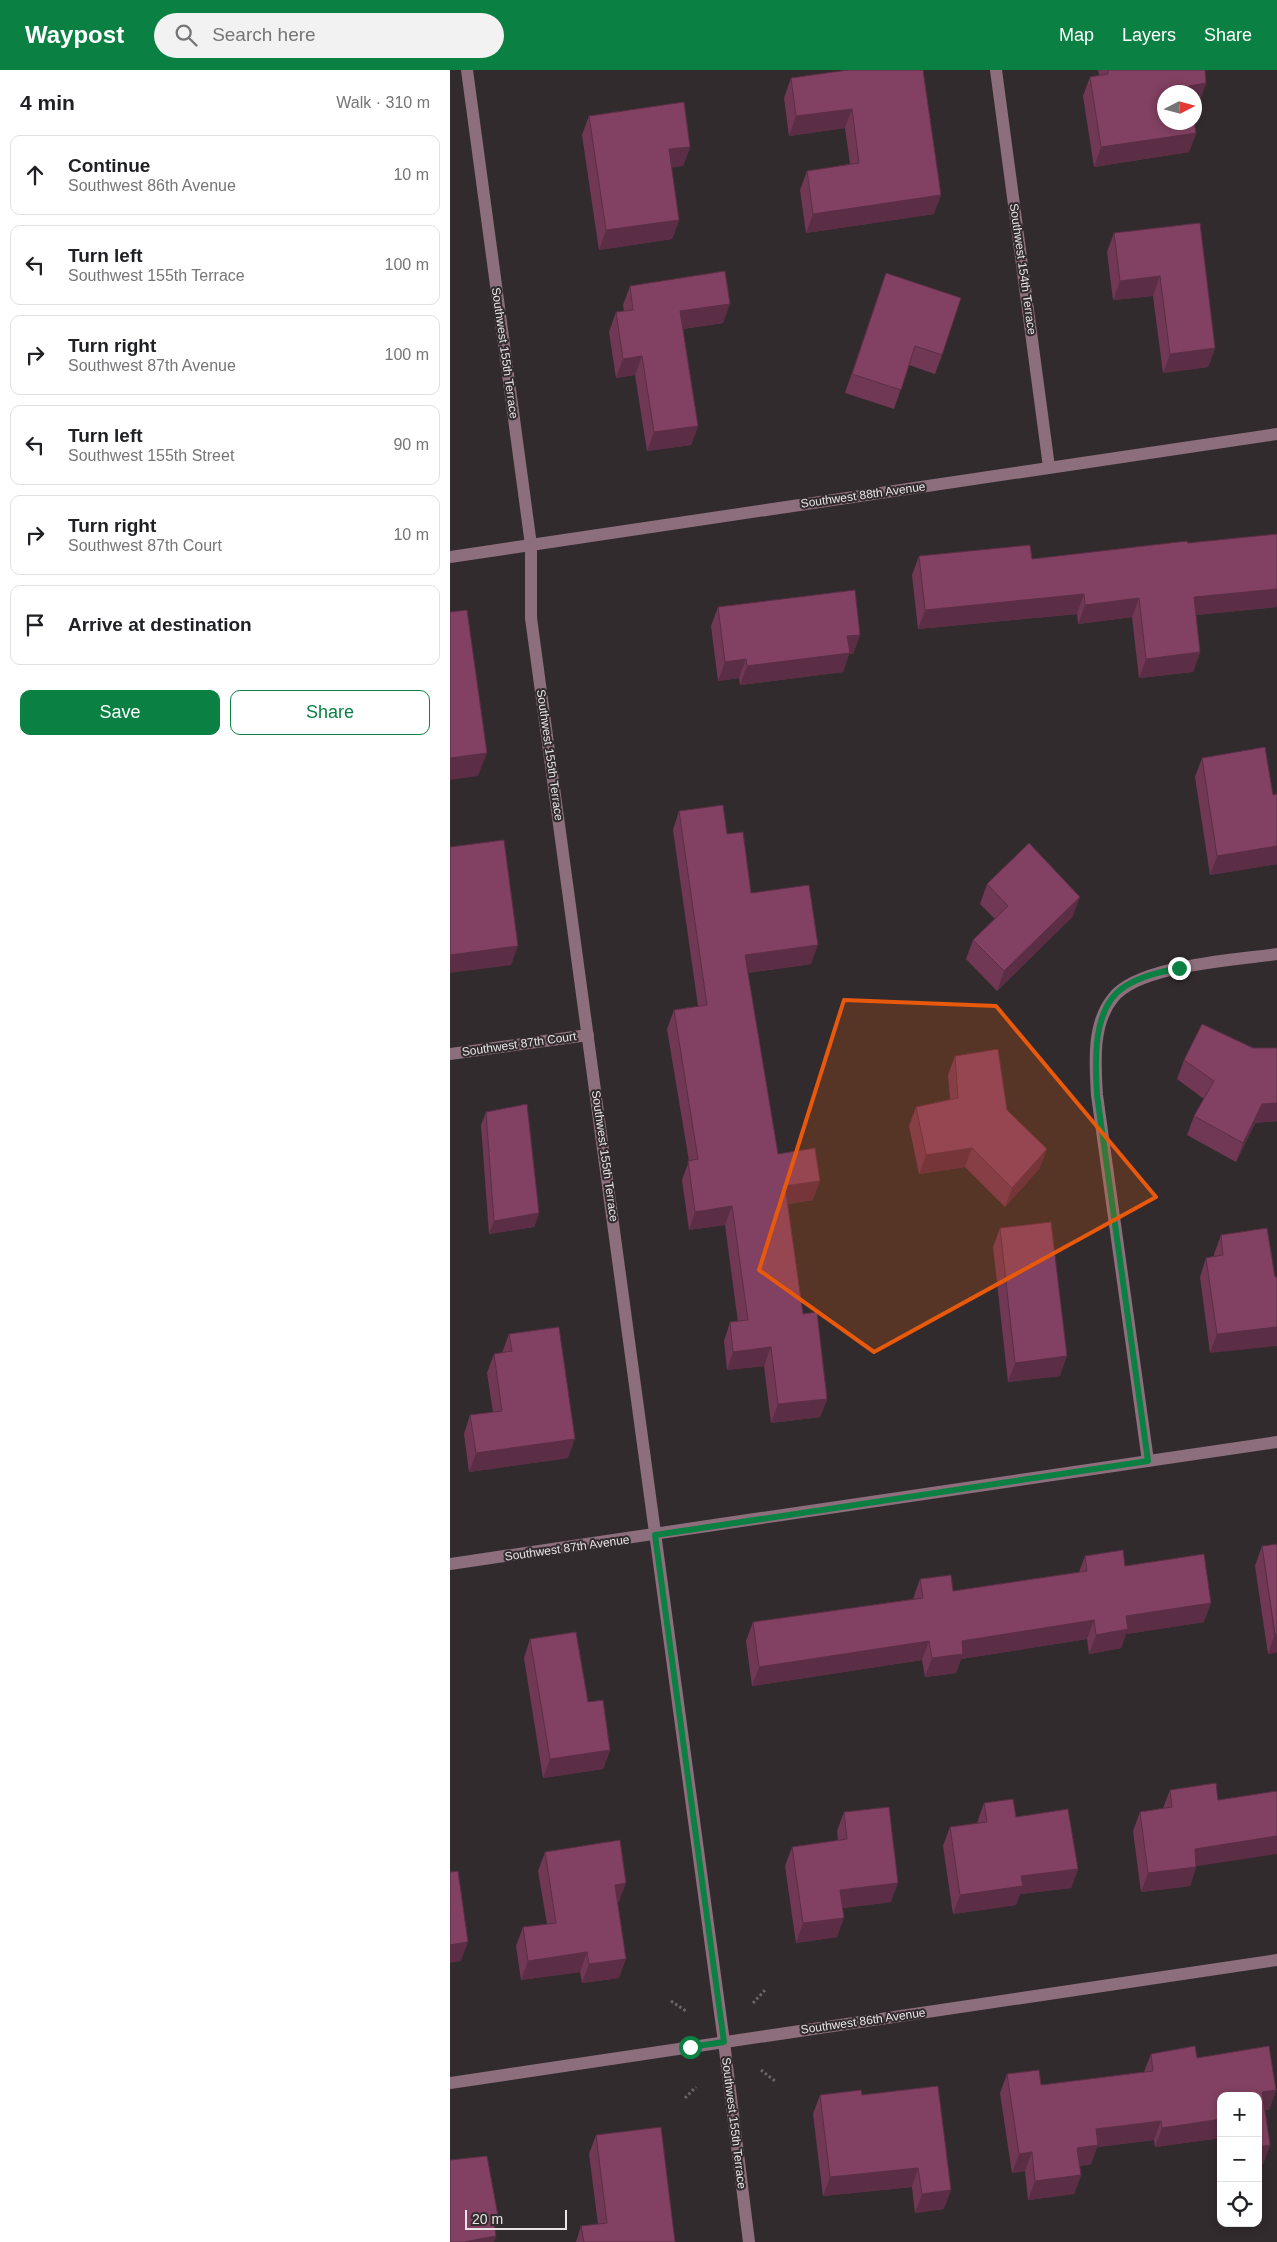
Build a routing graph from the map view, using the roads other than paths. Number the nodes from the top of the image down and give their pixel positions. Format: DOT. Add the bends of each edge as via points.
graph roads {
  1 [pos="467,70"];
  2 [pos="996,70"];
  3 [pos="1277,434"];
  4 [pos="1049,468"];
  5 [pos="531,545"];
  6 [pos="450,557"];
  7 [pos="1277,954"];
  8 [pos="588,1034"];
  9 [pos="450,1054"];
  10 [pos="1277,1442"];
  11 [pos="1148,1461"];
  12 [pos="655,1535"];
  13 [pos="450,1564"];
  14 [pos="1277,1960"];
  15 [pos="724,2042"];
  16 [pos="450,2082"];
  17 [pos="749,2242"];
  1 -- 5 [label="street, Southwest 155th Terrace"];
  2 -- 4 [label="street, Southwest 154th Terrace"];
  3 -- 4 [label="street, Southwest 88th Avenue"];
  4 -- 5 [label="street, Southwest 88th Avenue"];
  5 -- 6 [label="street, Southwest 88th Avenue"];
  5 -- 8 [label="street, Southwest 155th Terrace" via="531,618"];
  7 -- 11 [label="street" via="1160,972 1131,983 1112,998 1103,1017 1097,1041 1097,1095"];
  8 -- 9 [label="street, Southwest 87th Court"];
  8 -- 12 [label="street, Southwest 155th Terrace"];
  10 -- 11 [label="street, Southwest 87th Avenue"];
  11 -- 12 [label="street, Southwest 87th Avenue"];
  12 -- 13 [label="street, Southwest 87th Avenue"];
  12 -- 15 [label="street, Southwest 155th Terrace"];
  14 -- 15 [label="street, Southwest 86th Avenue"];
  15 -- 16 [label="street, Southwest 86th Avenue"];
  15 -- 17 [label="street, Southwest 155th Terrace"];
}
